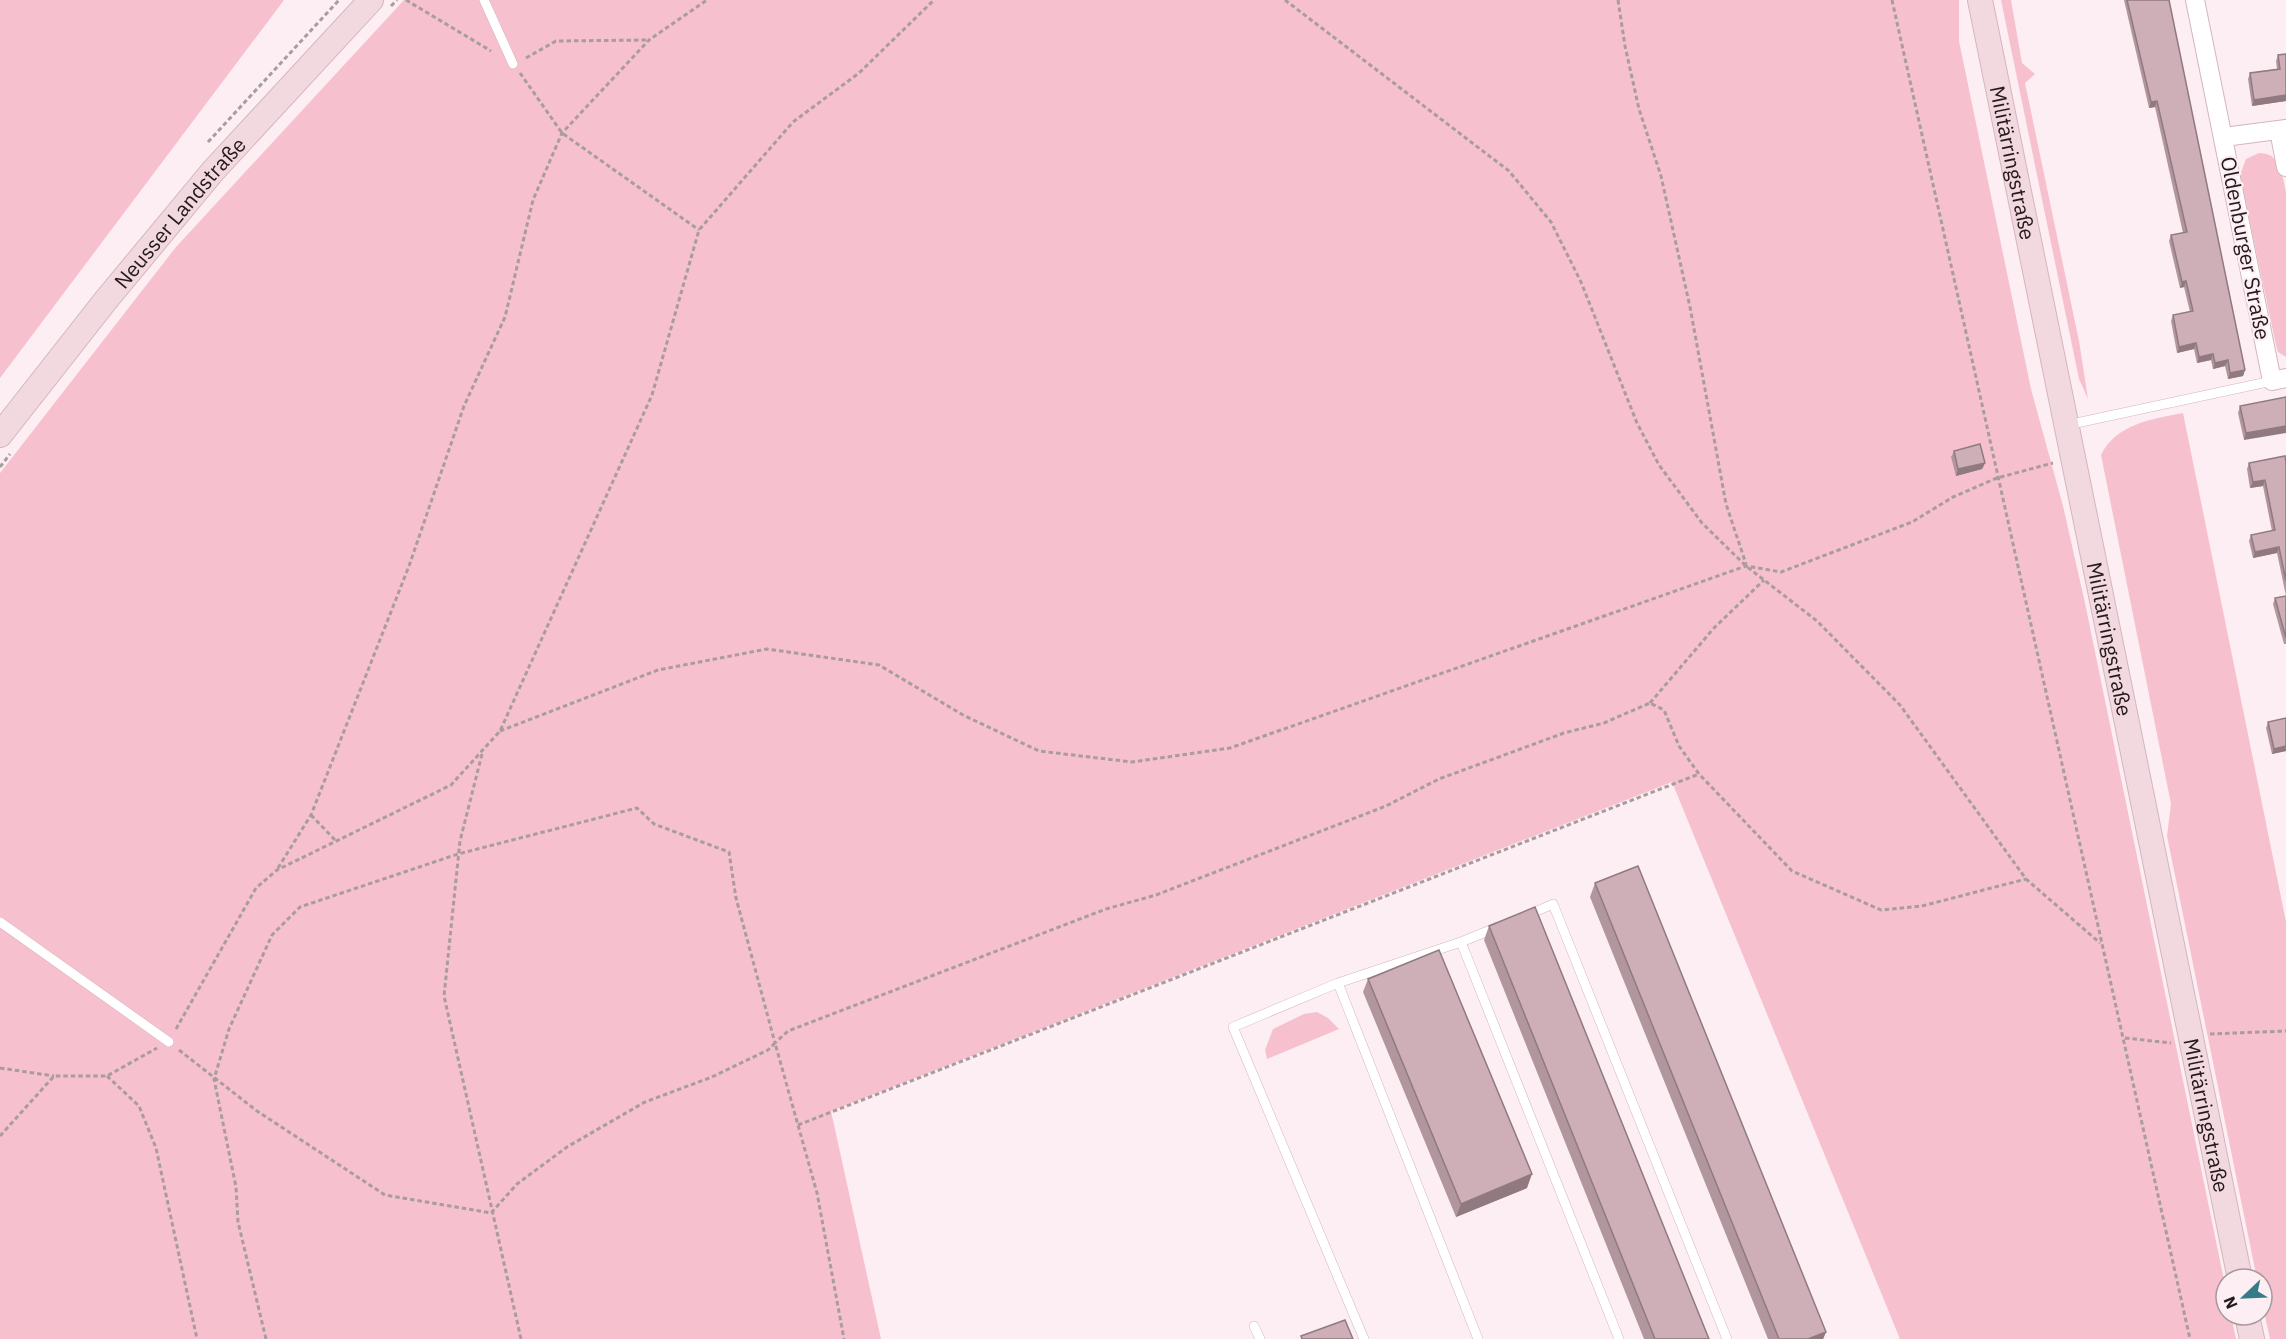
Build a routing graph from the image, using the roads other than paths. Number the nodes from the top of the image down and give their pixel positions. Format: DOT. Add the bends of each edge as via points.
graph roads {
  1 [pos="484,0"];
  2 [pos="1980,0"];
  3 [pos="2195,0"];
  4 [pos="380,4"];
  5 [pos="513,64"];
  6 [pos="2282,130"];
  7 [pos="2224,137"];
  8 [pos="2286,167"];
  9 [pos="2279,380"];
  10 [pos="2069,435"];
  11 [pos="7,442"];
  12 [pos="1522,917"];
  13 [pos="1512,921"];
  14 [pos="0,922"];
  15 [pos="1461,942"];
  16 [pos="1338,983"];
  17 [pos="169,1042"];
  18 [pos="2238,1267"];
  19 [pos="1254,1326"];
  20 [pos="1260,1339"];
  21 [pos="1364,1339"];
  22 [pos="1478,1339"];
  23 [pos="1619,1339"];
  24 [pos="1727,1339"];
  1 -- 5 [label="lane"];
  2 -- 10 [label="main road, Militärringstraße"];
  3 -- 7 [label="street, Oldenburger Straße"];
  4 -- 11 [label="main road, Neusser Landstraße" via="213,171 106,300"];
  6 -- 7 [label="street, Oldenburger Straße"];
  6 -- 8 [label="street, Oldenburger Straße"];
  7 -- 9 [label="street, Oldenburger Straße"];
  9 -- 10 [label="lane"];
  10 -- 18 [label="main road, Militärringstraße"];
  12 -- 24 [label="lane" via="1553,904"];
  13 -- 15 [label="lane"];
  14 -- 17 [label="lane"];
  15 -- 16 [label="lane"];
  15 -- 23 [label="lane"];
  16 -- 21 [label="lane" via="1233,1027"];
  16 -- 22 [label="lane"];
  19 -- 20 [label="lane"];
}
